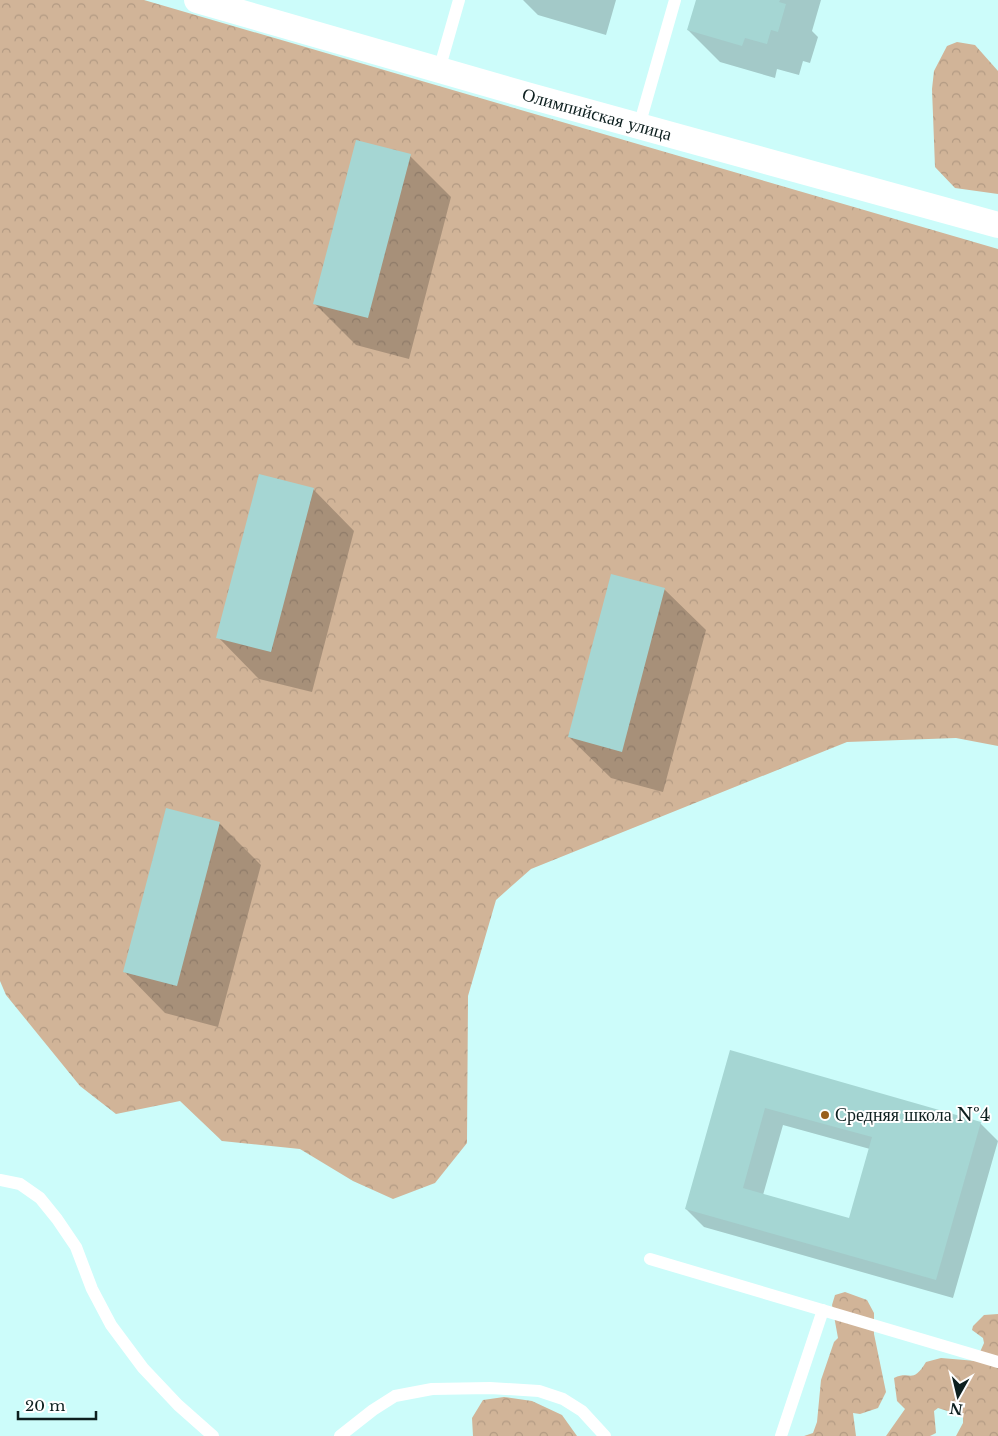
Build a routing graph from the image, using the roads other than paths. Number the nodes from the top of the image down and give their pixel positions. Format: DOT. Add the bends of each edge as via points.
graph roads {
  1 [pos="197,0"];
  2 [pos="459,0"];
  3 [pos="675,0"];
  4 [pos="439,70"];
  5 [pos="639,126"];
  6 [pos="998,225"];
  7 [pos="0,1180"];
  8 [pos="650,1259"];
  9 [pos="823,1310"];
  10 [pos="998,1362"];
  11 [pos="213,1436"];
  12 [pos="340,1436"];
  13 [pos="605,1436"];
  14 [pos="781,1436"];
  1 -- 4 [label="street, Олимпийская улица"];
  2 -- 4 [label="lane"];
  3 -- 5 [label="lane"];
  4 -- 5 [label="street, Олимпийская улица"];
  5 -- 6 [label="street, Олимпийская улица"];
  7 -- 11 [label="lane" via="20,1184 40,1198 57,1218 76,1248 111,1325 143,1368"];
  8 -- 9 [label="lane"];
  9 -- 10 [label="lane"];
  9 -- 14 [label="lane"];
  12 -- 13 [label="lane" via="395,1396 432,1389 490,1388 540,1391 563,1399 582,1411"];
}
